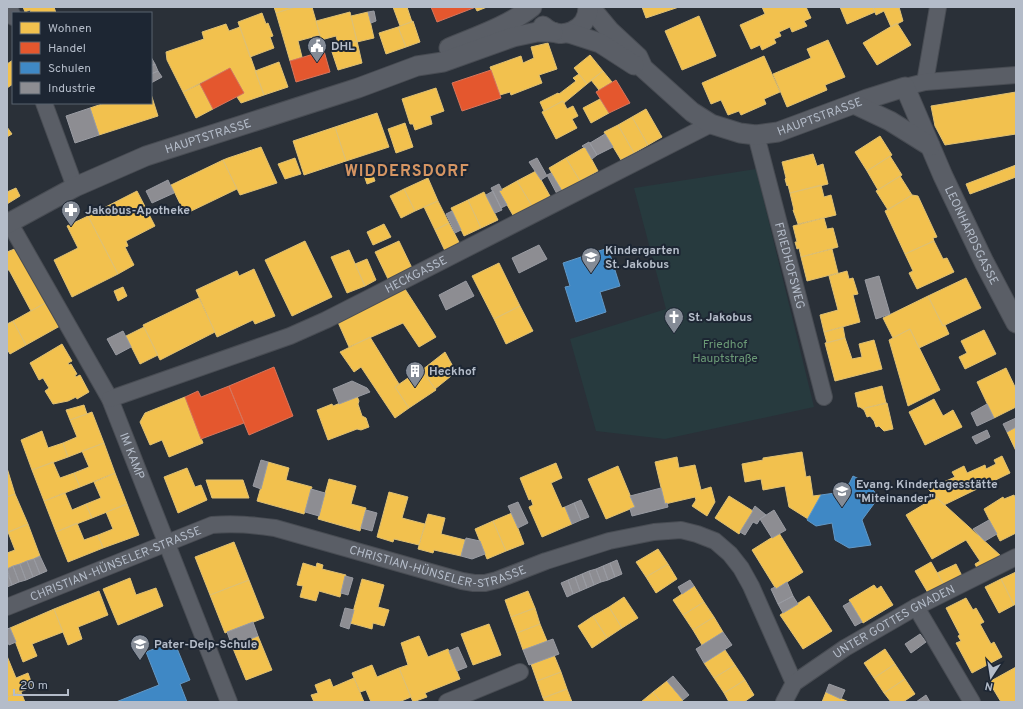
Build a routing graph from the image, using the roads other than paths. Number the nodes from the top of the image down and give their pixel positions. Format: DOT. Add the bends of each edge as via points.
graph roads {
  1 [pos="532,7"];
  2 [pos="536,7"];
  3 [pos="589,7"];
  4 [pos="938,7"];
  5 [pos="561,33"];
  6 [pos="417,66"];
  7 [pos="643,68"];
  8 [pos="1016,75"];
  9 [pos="925,82"];
  10 [pos="906,88"];
  11 [pos="44,104"];
  12 [pos="854,104"];
  13 [pos="711,124"];
  14 [pos="756,135"];
  15 [pos="930,146"];
  16 [pos="75,187"];
  17 [pos="8,223"];
  18 [pos="1016,323"];
  19 [pos="824,397"];
  20 [pos="110,399"];
  21 [pos="166,543"];
  22 [pos="1016,557"];
  23 [pos="7,607"];
  24 [pos="916,608"];
  25 [pos="520,672"];
  26 [pos="794,683"];
  27 [pos="229,702"];
  28 [pos="446,702"];
  29 [pos="784,702"];
  30 [pos="972,702"];
  1 -- 6 [label="street, HAUPTSTRASSE"];
  2 -- 5 [label="street" via="542,24"];
  3 -- 5 [label="street" via="584,22 576,30"];
  3 -- 7 [label="street, HAUPTSTRASSE" via="638,57"];
  4 -- 9 [label="street"];
  5 -- 6 [label="street, HAUPTSTRASSE" via="536,32 513,37 443,62"];
  5 -- 7 [label="street, HAUPTSTRASSE" via="600,43 631,64"];
  6 -- 16 [label="street, HAUPTSTRASSE" via="358,88 146,156"];
  7 -- 13 [label="street, HAUPTSTRASSE" via="692,112"];
  8 -- 9 [label="street, HAUPTSTRASSE"];
  9 -- 10 [label="street, HAUPTSTRASSE"];
  10 -- 12 [label="street, HAUPTSTRASSE"];
  10 -- 15 [label="street, LEONHARDSGASSE"];
  11 -- 16 [label="street"];
  12 -- 14 [label="street, HAUPTSTRASSE" via="778,132"];
  12 -- 15 [label="street" via="890,121"];
  13 -- 14 [label="street, HAUPTSTRASSE"];
  13 -- 20 [label="street, HECKGASSE" via="326,320 290,336"];
  14 -- 19 [label="street, FRIEDHOFSWEG"];
  15 -- 18 [label="street, LEONHARDSGASSE" via="984,262"];
  16 -- 17 [label="street, HAUPTSTRASSE"];
  17 -- 20 [label="street, IM KAMP"];
  20 -- 21 [label="street, IM KAMP"];
  21 -- 23 [label="street, CHRISTIAN-HÜNSELER-STRASSE"];
  21 -- 26 [label="street, CHRISTIAN-HÜNSELER-STRASSE" via="212,525 249,524 275,528 462,581 485,583 609,541 667,530 681,530 716,541 741,568"];
  21 -- 27 [label="street, IM KAMP"];
  22 -- 24 [label="street, UNTER GOTTES GNADEN"];
  24 -- 26 [label="street, UNTER GOTTES GNADEN" via="844,648"];
  24 -- 30 [label="street"];
  25 -- 28 [label="street"];
  26 -- 29 [label="street, UNTER GOTTES GNADEN"];
}
